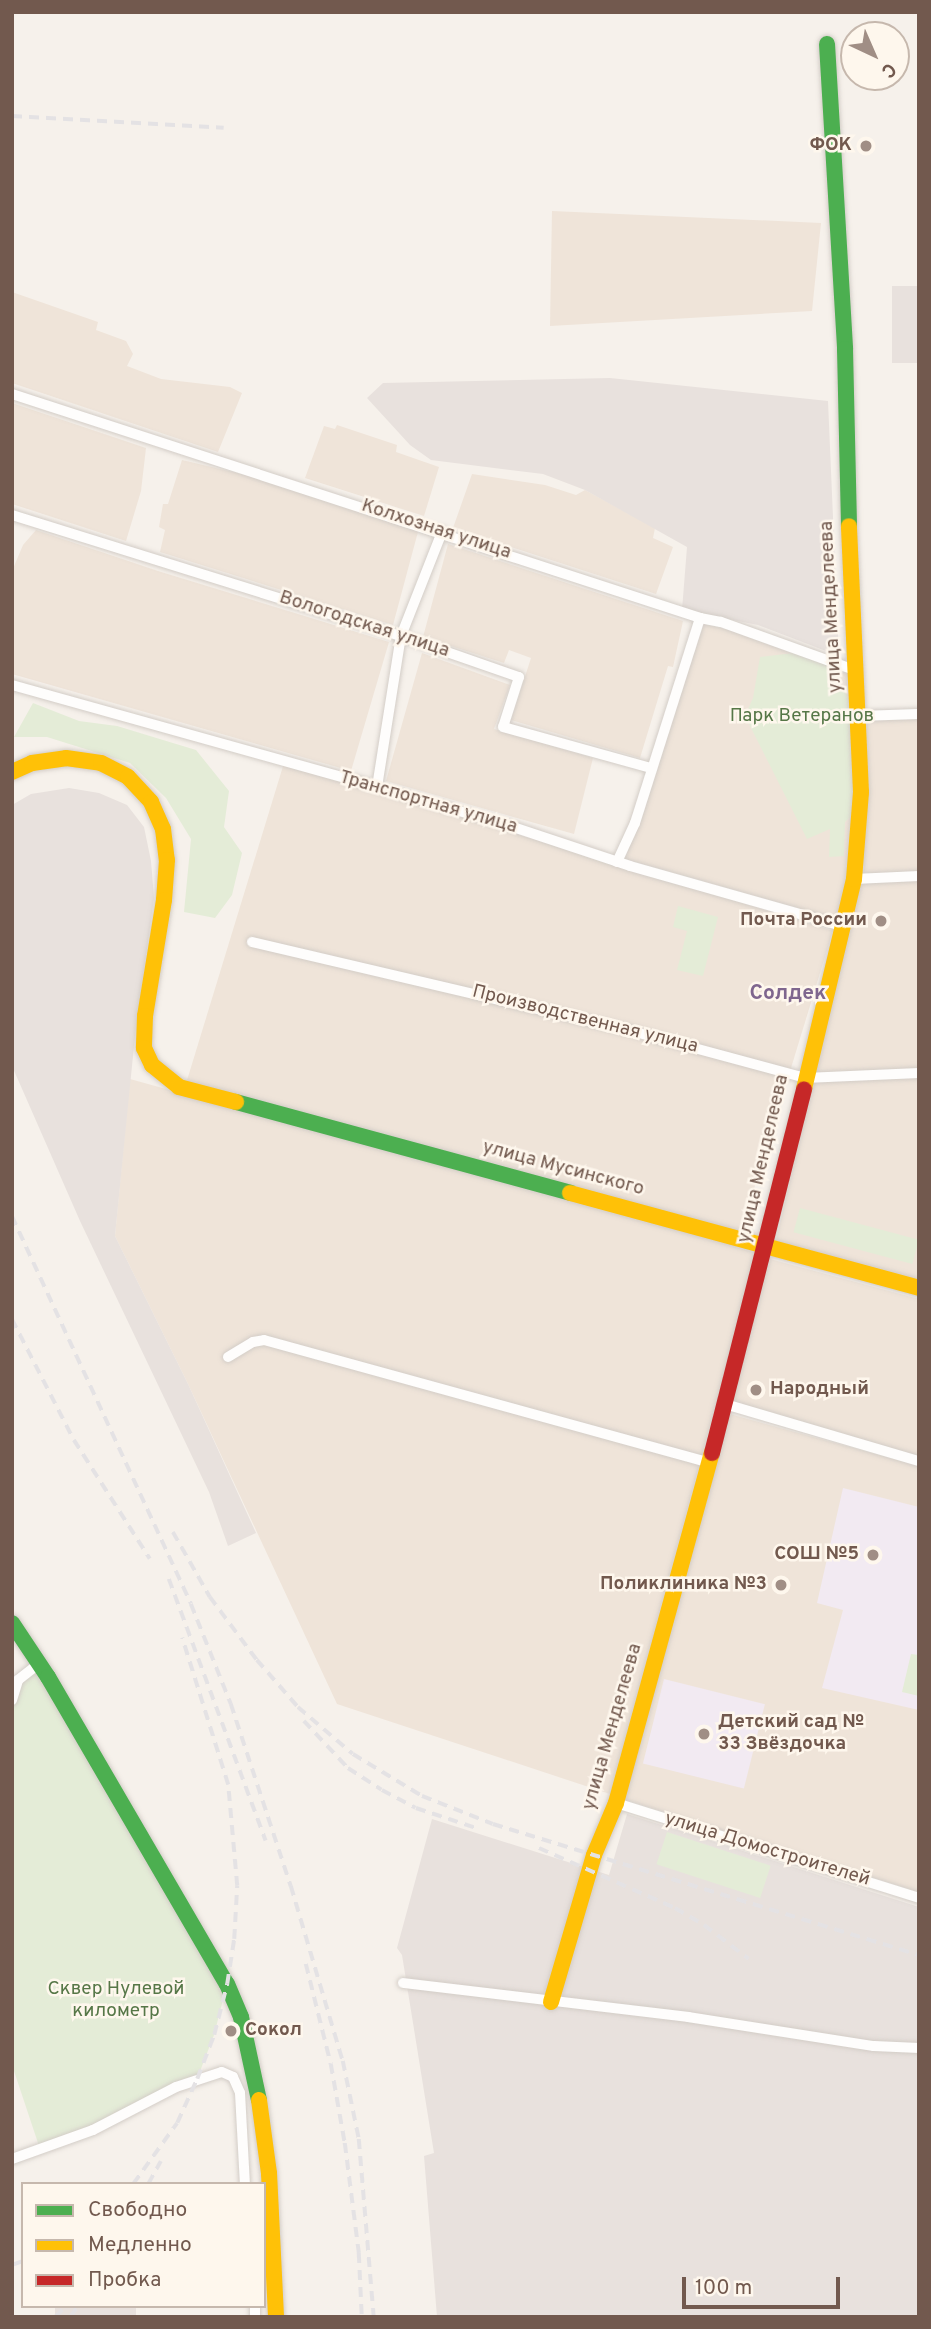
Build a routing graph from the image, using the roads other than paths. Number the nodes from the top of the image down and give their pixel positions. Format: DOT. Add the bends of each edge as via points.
graph roads {
  1 [pos="827,44"];
  2 [pos="12,394"];
  3 [pos="12,515"];
  4 [pos="442,532"];
  5 [pos="700,618"];
  6 [pos="401,636"];
  7 [pos="857,671"];
  8 [pos="12,685"];
  9 [pos="919,714"];
  10 [pos="859,716"];
  11 [pos="651,768"];
  12 [pos="12,772"];
  13 [pos="377,787"];
  14 [pos="617,862"];
  15 [pos="919,876"];
  16 [pos="853,879"];
  17 [pos="842,926"];
  18 [pos="252,942"];
  19 [pos="919,1073"];
  20 [pos="804,1078"];
  21 [pos="766,1247"];
  22 [pos="919,1288"];
  23 [pos="228,1357"];
  24 [pos="724,1404"];
  25 [pos="919,1461"];
  26 [pos="708,1462"];
  27 [pos="12,1623"];
  28 [pos="40,1663"];
  29 [pos="15,1679"];
  30 [pos="12,1700"];
  31 [pos="616,1803"];
  32 [pos="919,1898"];
  33 [pos="403,1983"];
  34 [pos="551,2002"];
  35 [pos="919,2048"];
  36 [pos="12,2159"];
  37 [pos="245,2182"];
  38 [pos="276,2317"];
  1 -- 7 [label="street, улица Менделеева"];
  2 -- 4 [label="street, Колхозная улица"];
  3 -- 6 [label="street, Вологодская улица"];
  4 -- 5 [label="street, Колхозная улица"];
  4 -- 6 [label="street"];
  5 -- 7 [label="street, Колхозная улица"];
  5 -- 11 [label="street"];
  6 -- 11 [label="street, Вологодская улица" via="519,677 503,727"];
  6 -- 13 [label="street"];
  7 -- 10 [label="street, улица Менделеева"];
  8 -- 13 [label="street, Транспортная улица"];
  9 -- 10 [label="street"];
  10 -- 16 [label="street, улица Менделеева" via="861,792"];
  11 -- 14 [label="street" via="635,823"];
  12 -- 21 [label="street, улица Мусинского" via="32,763 66,758 101,763 128,777 151,802 163,829 167,860 144,1048 152,1065 179,1087"];
  13 -- 14 [label="street, Транспортная улица"];
  14 -- 17 [label="street, Транспортная улица"];
  15 -- 16 [label="street"];
  16 -- 17 [label="street, улица Менделеева"];
  17 -- 20 [label="street, улица Менделеева"];
  18 -- 20 [label="street, Производственная улица" via="613,1027"];
  19 -- 20 [label="street, Производственная улица"];
  20 -- 21 [label="street, улица Менделеева"];
  21 -- 22 [label="street, улица Мусинского"];
  21 -- 24 [label="street, улица Менделеева"];
  23 -- 26 [label="street" via="264,1340"];
  24 -- 25 [label="street"];
  24 -- 26 [label="street, улица Менделеева"];
  26 -- 31 [label="street, улица Менделеева"];
  27 -- 28 [label="street"];
  28 -- 29 [label="street"];
  28 -- 38 [label="street" via="227,1984 241,2017 256,2076 267,2159"];
  29 -- 30 [label="street"];
  31 -- 32 [label="street, улица Домостроителей"];
  31 -- 34 [label="street, улица Менделеева" via="594,1856"];
  33 -- 34 [label="street"];
  34 -- 35 [label="street" via="688,2017 874,2046"];
  36 -- 37 [label="street" via="93,2130 197,2079 228,2073 240,2093"];
}
